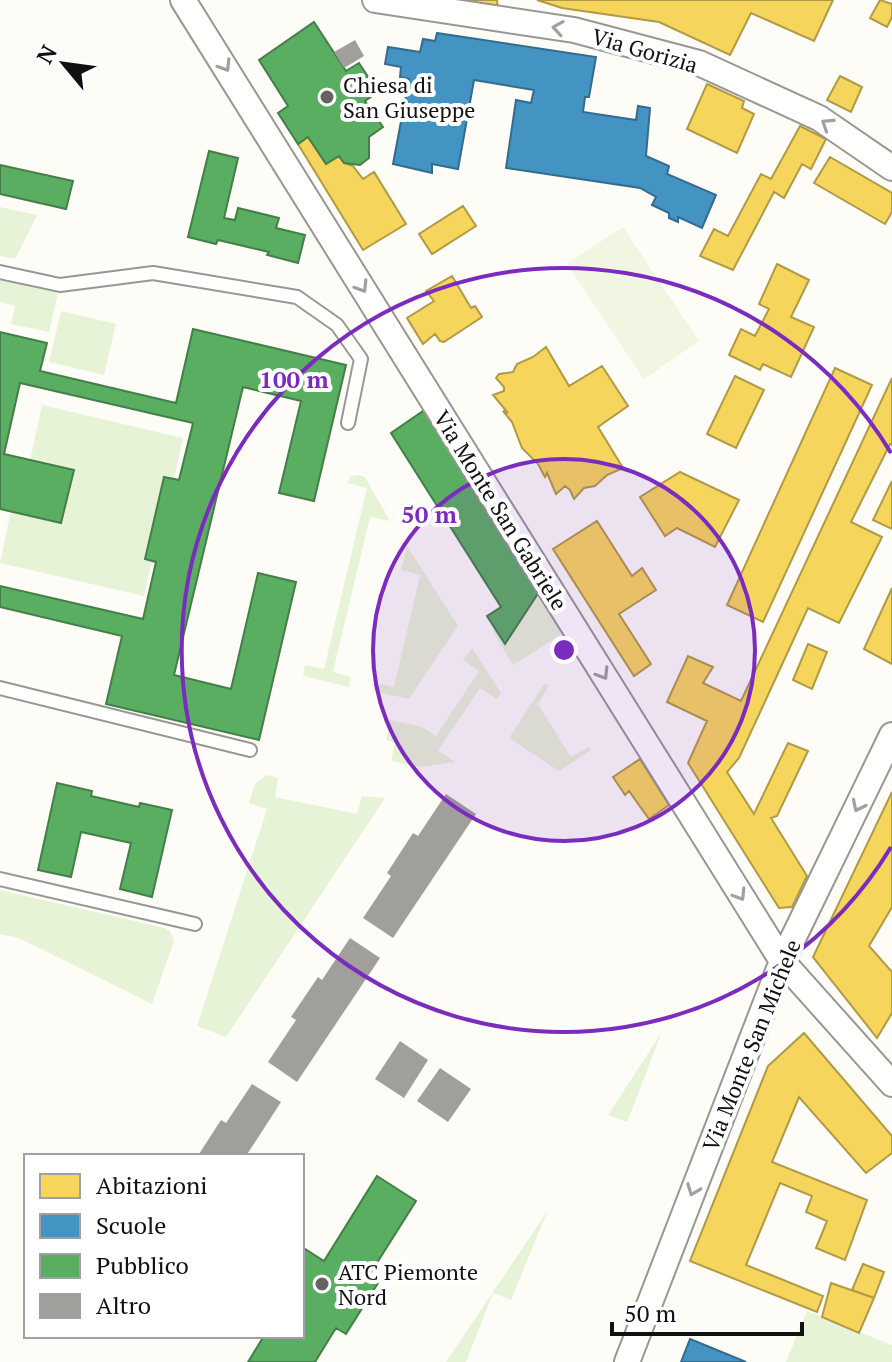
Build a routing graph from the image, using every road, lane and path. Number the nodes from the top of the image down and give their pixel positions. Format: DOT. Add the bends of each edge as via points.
graph roads {
  1 [pos="183,0"];
  2 [pos="375,0"];
  3 [pos="892,168"];
  4 [pos="0,272"];
  5 [pos="348,423"];
  6 [pos="0,688"];
  7 [pos="892,735"];
  8 [pos="250,750"];
  9 [pos="0,879"];
  10 [pos="195,924"];
  11 [pos="782,961"];
  12 [pos="892,1084"];
  13 [pos="627,1362"];
  1 -- 11 [label="street, Via Monte San Gabriele, one-way"];
  3 -- 2 [label="street, Via Gorizia, one-way" via="819,118 699,63 574,30"];
  4 -- 5 [label="lane" via="60,285 153,273 297,297 337,325 361,359"];
  6 -- 8 [label="lane"];
  7 -- 11 [label="street, Via Monte San Michele, one-way"];
  9 -- 10 [label="lane"];
  11 -- 12 [label="street, Via Monte San Gabriele"];
  11 -- 13 [label="street, Via Monte San Michele, one-way"];
}
